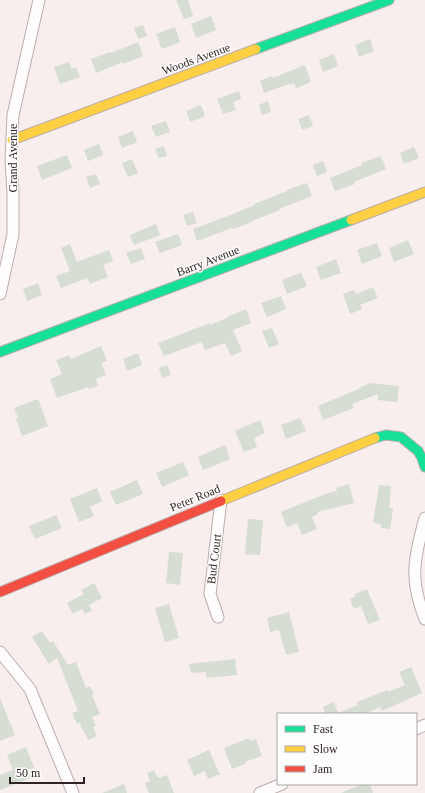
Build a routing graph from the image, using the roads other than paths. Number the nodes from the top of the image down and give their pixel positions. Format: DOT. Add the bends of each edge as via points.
graph roads {
  1 [pos="39,0"];
  2 [pos="389,0"];
  3 [pos="12,140"];
  4 [pos="425,192"];
  5 [pos="0,294"];
  6 [pos="0,352"];
  7 [pos="425,467"];
  8 [pos="221,500"];
  9 [pos="425,518"];
  10 [pos="0,592"];
  11 [pos="218,617"];
  12 [pos="425,619"];
  13 [pos="0,652"];
  14 [pos="280,785"];
  15 [pos="73,793"];
  16 [pos="260,793"];
  1 -- 3 [label="street, Grand Avenue" via="13,115"];
  2 -- 3 [label="street, Woods Avenue"];
  3 -- 5 [label="street, Grand Avenue" via="13,234"];
  4 -- 6 [label="street, Barry Avenue"];
  7 -- 8 [label="street, Peter Road" via="418,451 401,437 386,435"];
  8 -- 10 [label="street, Peter Road"];
  8 -- 11 [label="street, Bud Court" via="210,594"];
  9 -- 12 [label="street" via="414,575 416,592"];
  13 -- 15 [label="street" via="30,689"];
  14 -- 16 [label="street"];
}
